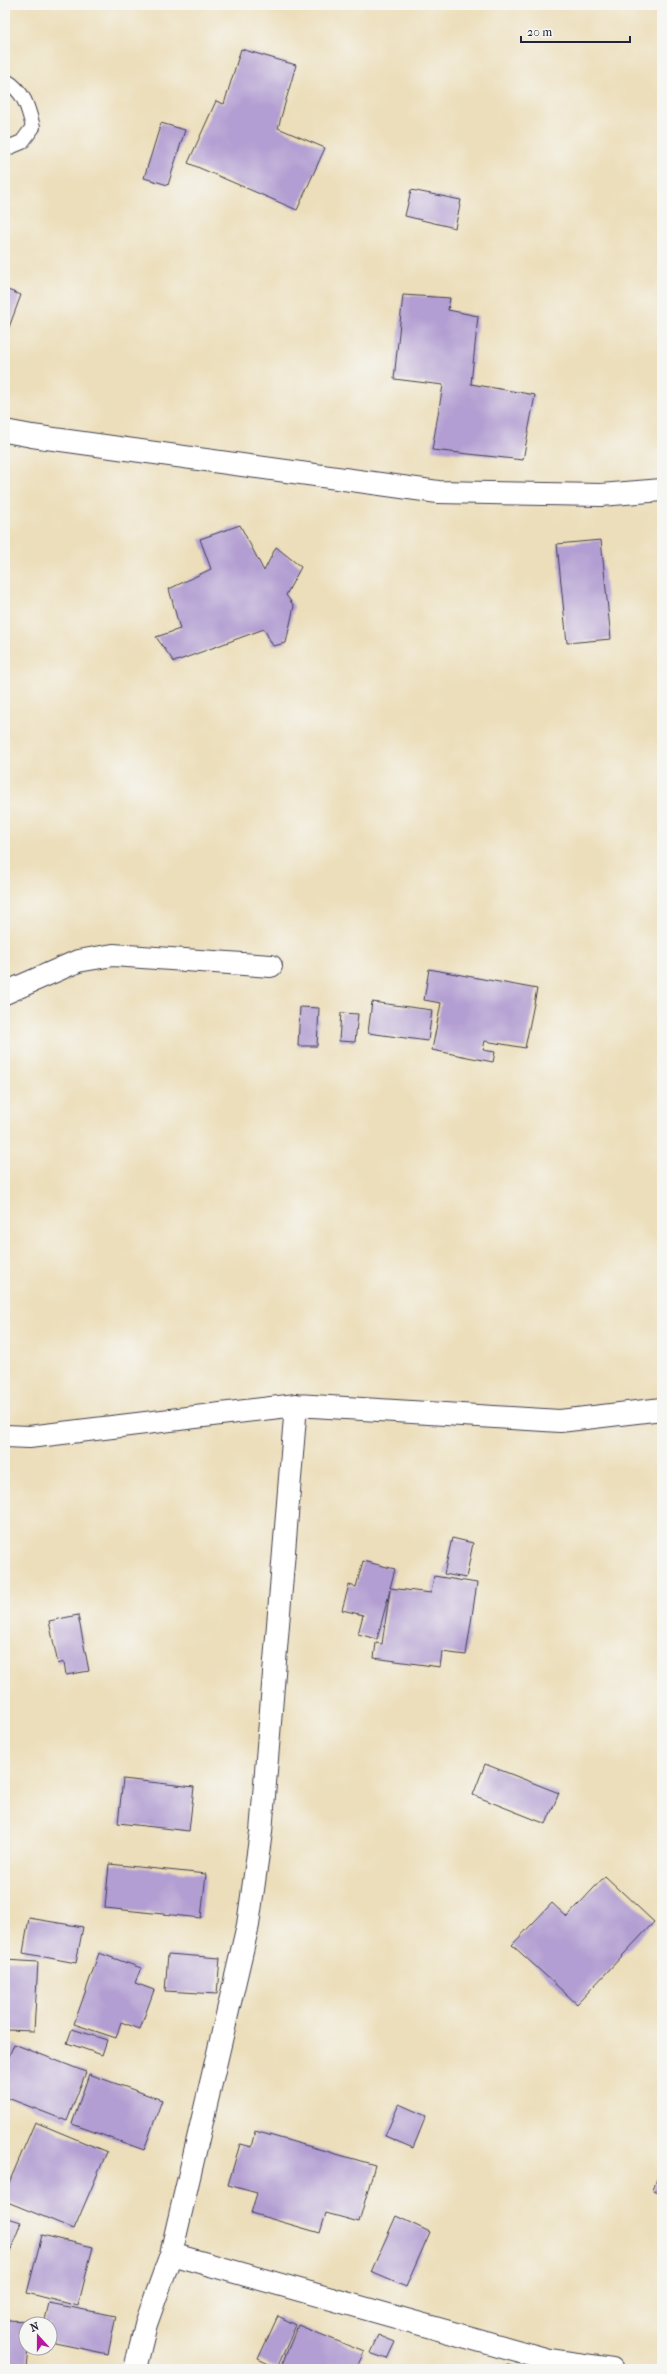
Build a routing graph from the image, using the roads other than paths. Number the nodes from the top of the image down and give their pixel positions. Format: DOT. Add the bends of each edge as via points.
graph roads {
  1 [pos="5,80"];
  2 [pos="5,149"];
  3 [pos="5,431"];
  4 [pos="662,490"];
  5 [pos="271,966"];
  6 [pos="5,993"];
  7 [pos="296,1405"];
  8 [pos="662,1409"];
  9 [pos="5,1436"];
  10 [pos="171,2254"];
  11 [pos="135,2369"];
  12 [pos="612,2369"];
  1 -- 2 [label="lane" via="17,86 29,108 33,127 22,142"];
  3 -- 4 [label="street" via="438,492 601,495"];
  5 -- 6 [label="street" via="113,956 78,961"];
  7 -- 8 [label="street" via="560,1421"];
  7 -- 9 [label="street" via="36,1436"];
  7 -- 10 [label="street" via="262,1832 255,1881 248,1925"];
  10 -- 11 [label="street" via="146,2324"];
  10 -- 12 [label="street" via="549,2360"];
}
